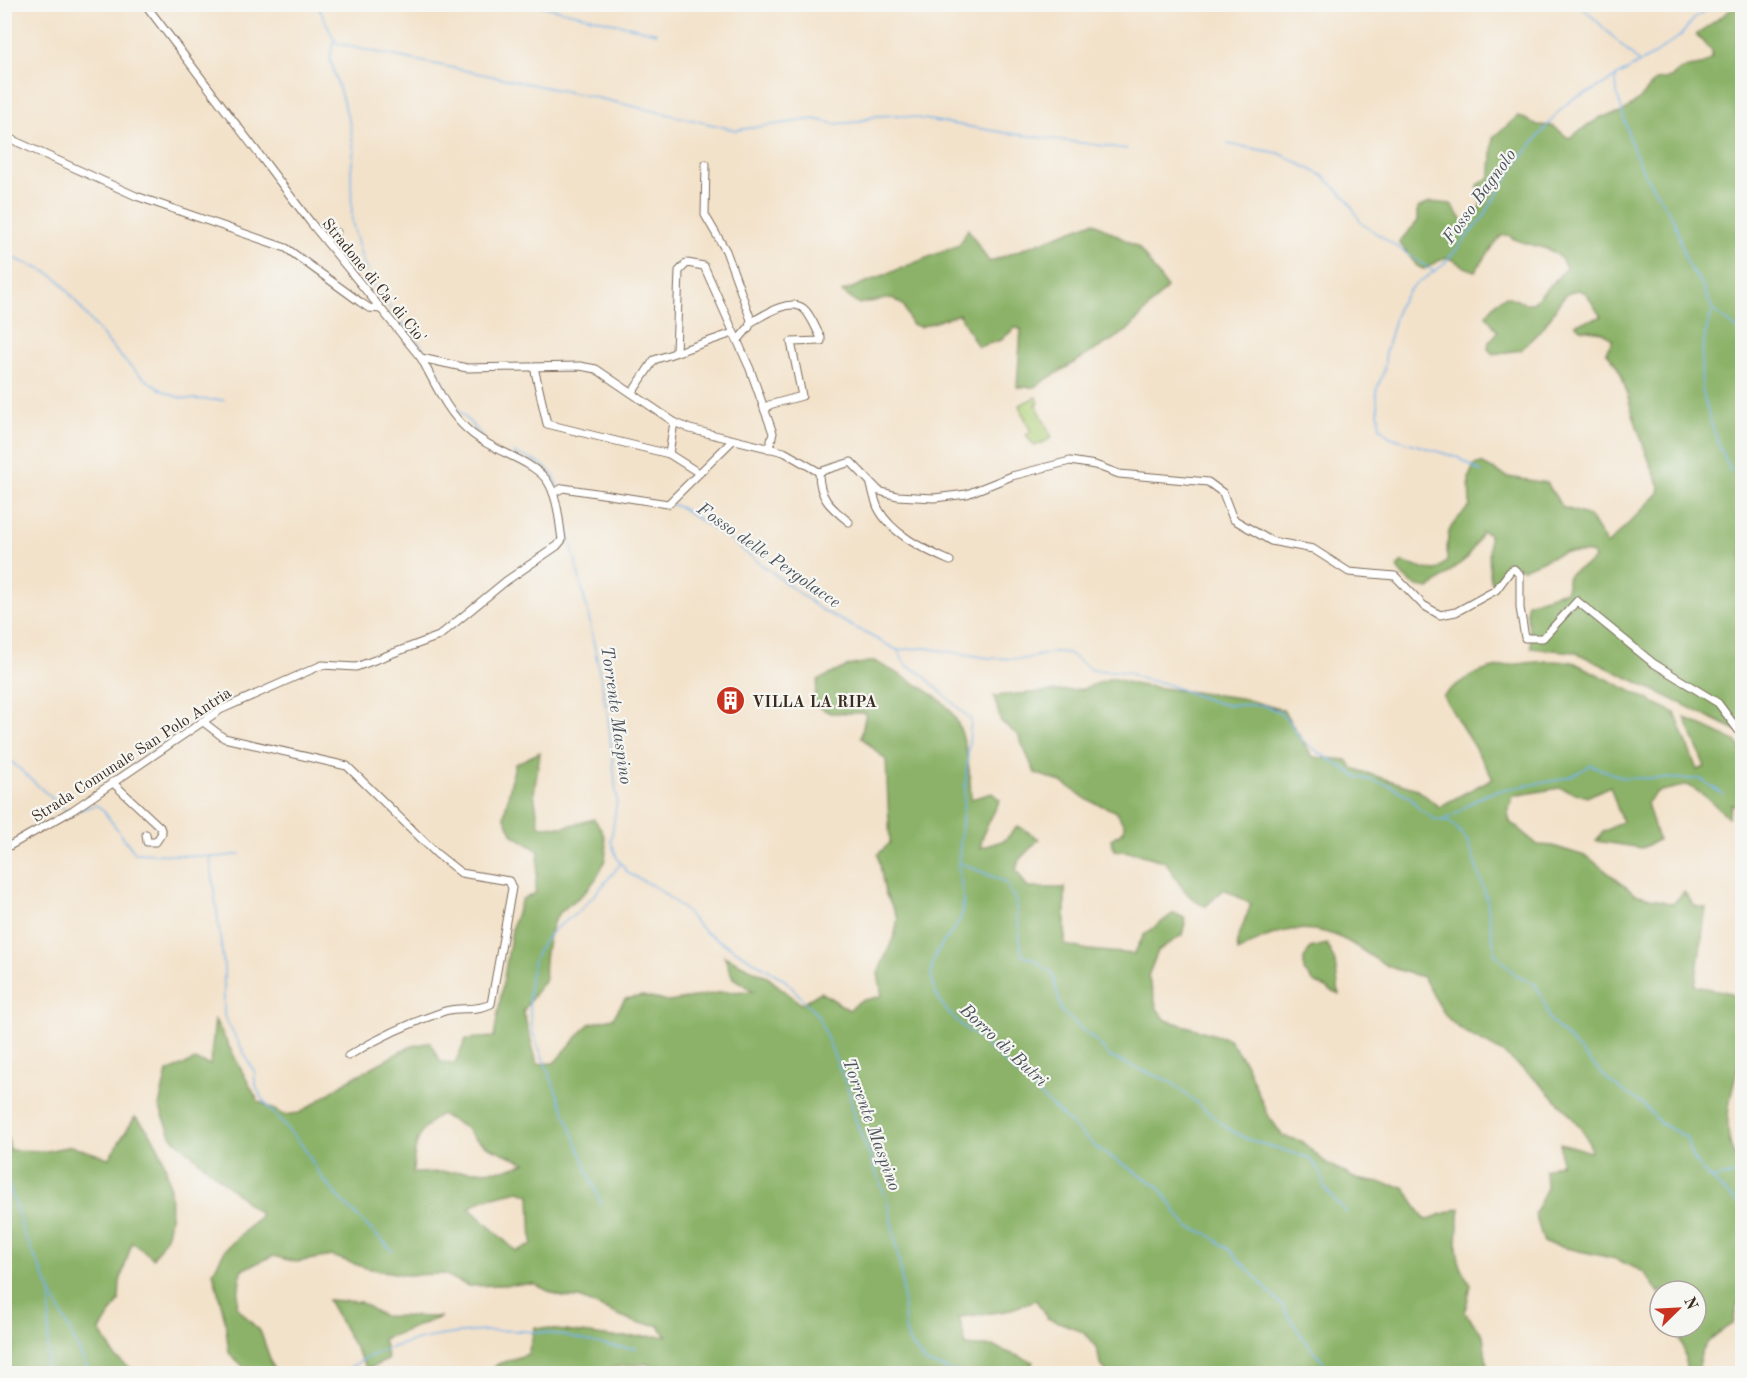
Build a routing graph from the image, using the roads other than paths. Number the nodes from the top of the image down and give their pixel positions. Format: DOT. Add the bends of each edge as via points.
graph roads {
  1 [pos="145,4"];
  2 [pos="4,136"];
  3 [pos="706,164"];
  4 [pos="337,232"];
  5 [pos="326,241"];
  6 [pos="380,309"];
  7 [pos="750,323"];
  8 [pos="733,333"];
  9 [pos="738,340"];
  10 [pos="676,352"];
  11 [pos="421,358"];
  12 [pos="534,367"];
  13 [pos="632,393"];
  14 [pos="765,411"];
  15 [pos="674,422"];
  16 [pos="732,441"];
  17 [pos="769,449"];
  18 [pos="669,454"];
  19 [pos="819,472"];
  20 [pos="699,473"];
  21 [pos="871,485"];
  22 [pos="553,493"];
  23 [pos="849,522"];
  24 [pos="950,561"];
  25 [pos="202,721"];
  26 [pos="1743,735"];
  27 [pos="112,782"];
  28 [pos="146,834"];
  29 [pos="4,849"];
  30 [pos="348,1056"];
  1 -- 5 [label="street, Stradone di Ca' di Cio'"];
  2 -- 6 [label="street" via="136,196 286,248 369,308"];
  3 -- 7 [label="street" via="705,215 726,250"];
  4 -- 5 [label="street"];
  5 -- 6 [label="street, Stradone di Ca' di Cio'"];
  6 -- 11 [label="street, Stradone di Ca' di Cio'"];
  7 -- 9 [label="street"];
  7 -- 14 [label="street" via="770,311 794,305 804,308 822,338 791,342 802,396 769,405"];
  8 -- 9 [label="street"];
  8 -- 10 [label="street"];
  8 -- 10 [label="street" via="704,266 687,262 679,271"];
  9 -- 14 [label="street"];
  10 -- 13 [label="street" via="654,360"];
  11 -- 12 [label="street, Stradone di Ca' di Cio'" via="467,368"];
  11 -- 22 [label="street, Strada Comunale San Polo Antria" via="452,414 469,432 534,469 546,478"];
  12 -- 13 [label="street, Stradone di Ca' di Cio'" via="596,369"];
  12 -- 18 [label="street" via="547,424"];
  13 -- 15 [label="street, Stradone di Ca' di Cio'"];
  14 -- 17 [label="street" via="773,433"];
  15 -- 16 [label="street, Stradone di Ca' di Cio'"];
  15 -- 18 [label="street"];
  16 -- 17 [label="street, Stradone di Ca' di Cio'"];
  16 -- 20 [label="street"];
  17 -- 19 [label="street, Stradone di Ca' di Cio'" via="784,452"];
  18 -- 20 [label="street"];
  19 -- 21 [label="street" via="851,462"];
  19 -- 23 [label="street" via="819,490 829,507"];
  20 -- 22 [label="street" via="668,504 563,488"];
  21 -- 24 [label="street" via="878,509 897,530"];
  21 -- 26 [label="street" via="897,496 934,498 967,494 1012,476 1070,461 1119,474 1209,482 1223,493 1233,519 1271,541 1313,549 1349,572 1395,576 1440,615 1456,612 1496,590 1514,569 1520,575 1525,638 1543,638 1577,601 1653,663 1718,702"];
  22 -- 25 [label="street, Strada Comunale San Polo Antria" via="562,540 439,636 356,667 322,665 260,690"];
  25 -- 27 [label="street, Strada Comunale San Polo Antria"];
  25 -- 30 [label="street" via="224,738 347,766 461,873 509,881 512,888 491,1004 478,1010 448,1010 374,1040"];
  27 -- 28 [label="street" via="162,833 156,842 147,842"];
  27 -- 29 [label="street, Strada Comunale San Polo Antria" via="73,810"];
}
